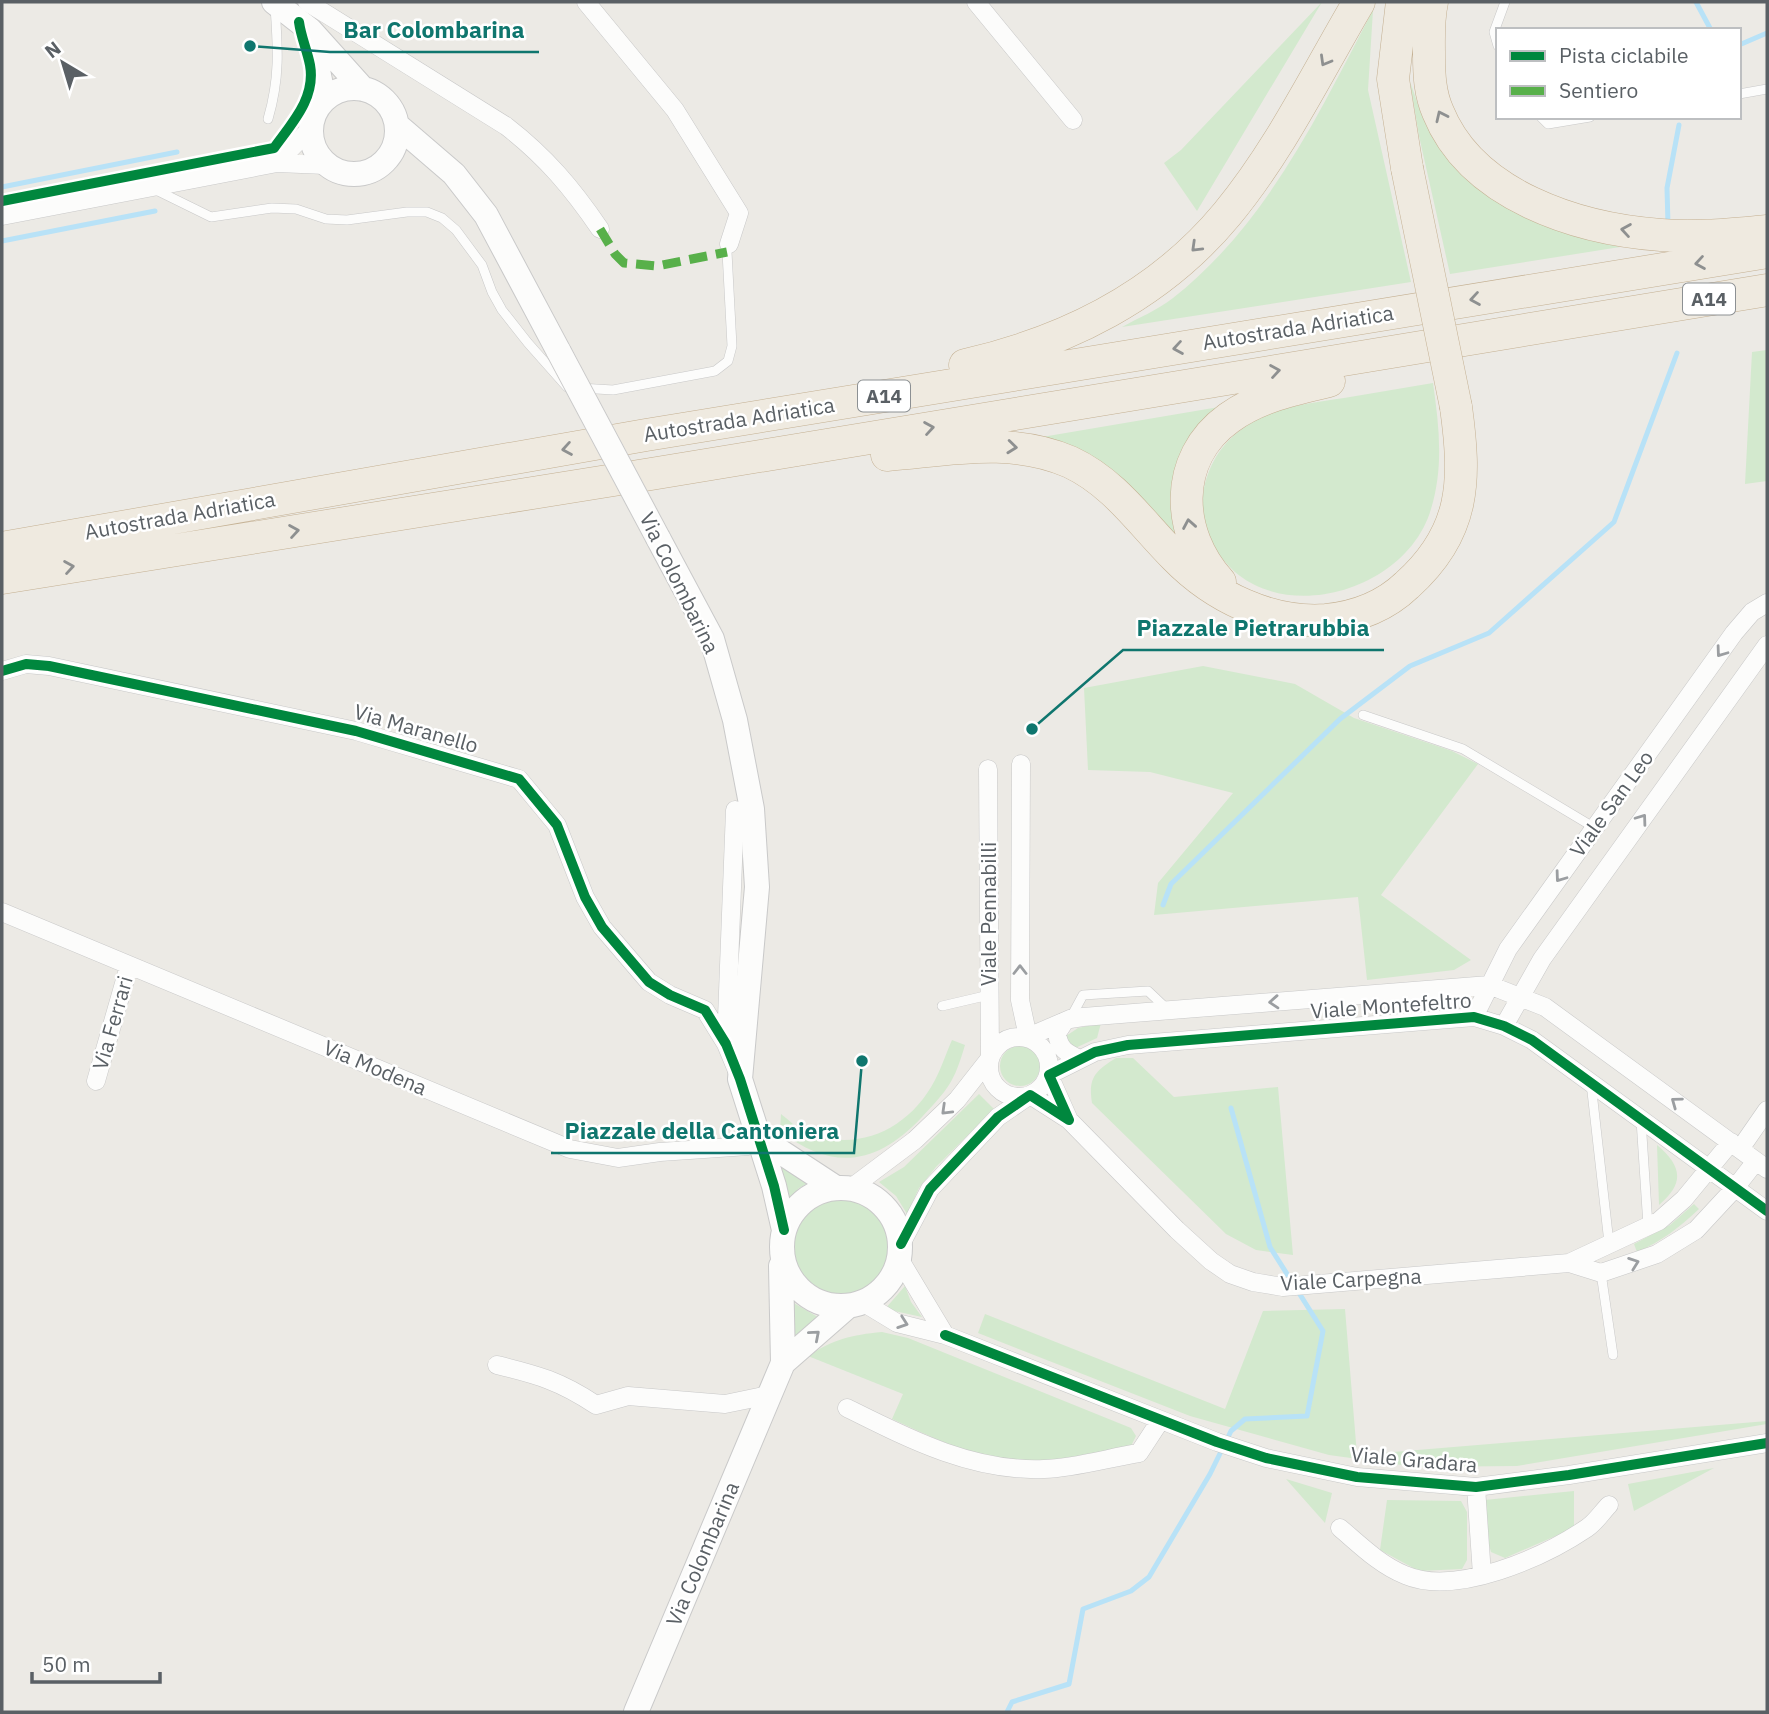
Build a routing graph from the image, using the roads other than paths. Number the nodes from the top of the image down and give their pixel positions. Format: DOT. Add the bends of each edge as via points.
graph roads {
  1 [pos="274,2"];
  2 [pos="307,2"];
  3 [pos="586,2"];
  4 [pos="976,2"];
  5 [pos="1359,2"];
  6 [pos="1402,2"];
  7 [pos="1432,2"];
  8 [pos="1505,2"];
  9 [pos="310,30"];
  10 [pos="1496,39"];
  11 [pos="363,89"];
  12 [pos="1767,89"];
  13 [pos="1741,94"];
  14 [pos="324,100"];
  15 [pos="268,119"];
  16 [pos="1543,119"];
  17 [pos="1578,119"];
  18 [pos="1073,120"];
  19 [pos="397,125"];
  20 [pos="311,128"];
  21 [pos="277,163"];
  22 [pos="384,163"];
  23 [pos="326,165"];
  24 [pos="454,174"];
  25 [pos="151,188"];
  26 [pos="2,216"];
  27 [pos="600,229"];
  28 [pos="1767,231"];
  29 [pos="729,244"];
  30 [pos="1767,252"];
  31 [pos="1767,290"];
  32 [pos="1651,309"];
  33 [pos="646,435"];
  34 [pos="651,474"];
  35 [pos="2,548"];
  36 [pos="2,578"];
  37 [pos="1238,601"];
  38 [pos="1767,603"];
  39 [pos="1767,645"];
  40 [pos="2,671"];
  41 [pos="1363,715"];
  42 [pos="1021,764"];
  43 [pos="988,769"];
  44 [pos="735,810"];
  45 [pos="1595,828"];
  46 [pos="2,912"];
  47 [pos="129,965"];
  48 [pos="1489,985"];
  49 [pos="989,995"];
  50 [pos="1521,997"];
  51 [pos="942,1006"];
  52 [pos="705,1010"];
  53 [pos="1474,1017"];
  54 [pos="1067,1020"];
  55 [pos="1504,1026"];
  56 [pos="1028,1037"];
  57 [pos="726,1044"];
  58 [pos="990,1058"];
  59 [pos="1080,1059"];
  60 [pos="1049,1075"];
  61 [pos="740,1079"];
  62 [pos="96,1081"];
  63 [pos="1591,1082"];
  64 [pos="1030,1095"];
  65 [pos="1767,1110"];
  66 [pos="1640,1118"];
  67 [pos="1069,1120"];
  68 [pos="758,1138"];
  69 [pos="1736,1145"];
  70 [pos="1762,1165"];
  71 [pos="1710,1170"];
  72 [pos="844,1188"];
  73 [pos="1735,1188"];
  74 [pos="1767,1211"];
  75 [pos="1648,1226"];
  76 [pos="782,1240"];
  77 [pos="1609,1243"];
  78 [pos="900,1252"];
  79 [pos="1569,1263"];
  80 [pos="1601,1273"];
  81 [pos="855,1305"];
  82 [pos="945,1335"];
  83 [pos="1613,1355"];
  84 [pos="783,1363"];
  85 [pos="497,1365"];
  86 [pos="769,1395"];
  87 [pos="847,1408"];
  88 [pos="1160,1421"];
  89 [pos="1767,1443"];
  90 [pos="1476,1487"];
  91 [pos="1609,1504"];
  92 [pos="1340,1528"];
  93 [pos="1482,1575"];
  94 [pos="636,1712"];
  1 -- 9 [label="street"];
  1 -- 15 [label="lane" via="279,55"];
  2 -- 27 [label="street" via="536,149 564,178"];
  3 -- 29 [label="street" via="675,110 739,214"];
  4 -- 18 [label="street"];
  5 -- 33 [label="highway, one-way" via="1272,153 1227,214 1175,266 1135,297 1065,334 986,360"];
  6 -- 37 [label="highway, bridge" via="1393,79 1456,407 1462,471 1458,505 1444,541 1424,569 1398,594 1369,611 1313,621 1274,616"];
  28 -- 7 [label="highway, one-way" via="1660,235 1603,226 1521,199 1496,183 1452,139 1438,113 1430,84 1428,18"];
  8 -- 10 [label="lane" via="1494,32"];
  9 -- 11 [label="street"];
  9 -- 14 [label="street"];
  11 -- 14 [label="street" via="342,90"];
  11 -- 19 [label="street" via="389,106"];
  12 -- 13 [label="lane"];
  14 -- 20 [label="street"];
  16 -- 17 [label="lane" via="1548,124"];
  19 -- 22 [label="street" via="395,145"];
  19 -- 24 [label="street, Via Colombarina"];
  20 -- 21 [label="street"];
  20 -- 23 [label="street" via="314,148"];
  21 -- 23 [label="street"];
  21 -- 25 [label="street"];
  22 -- 23 [label="street" via="355,175"];
  22 -- 24 [label="street" via="407,159"];
  24 -- 61 [label="street, Via Colombarina, bridge" via="486,215 712,639 735,720 752,809 757,887"];
  25 -- 26 [label="street"];
  25 -- 29 [label="lane" via="211,217 272,208 296,209 326,219 417,212 442,218 482,265 502,310 527,344 568,388 614,390 715,371 728,361 732,346"];
  30 -- 33 [label="highway, Autostrada Adriatica / A14, one-way"];
  31 -- 32 [label="highway, Autostrada Adriatica / A14"];
  34 -- 32 [label="highway, Autostrada Adriatica / A14, one-way"];
  37 -- 32 [label="highway, one-way" via="1199,555 1188,520 1188,479 1196,457 1227,419 1297,388"];
  33 -- 35 [label="highway, Autostrada Adriatica / A14, one-way"];
  36 -- 34 [label="highway, Autostrada Adriatica / A14, one-way"];
  34 -- 37 [label="highway, one-way" via="983,445 1015,447 1069,462 1094,476 1203,582"];
  38 -- 45 [label="street, Viale San Leo, one-way" via="1734,633"];
  50 -- 39 [label="street, Viale San Leo, one-way" via="1542,959"];
  40 -- 52 [label="street, Via Maranello" via="26,664 49,666 356,731 519,779 557,825 602,927 649,982"];
  41 -- 45 [label="lane" via="1463,749"];
  56 -- 42 [label="street, Viale Pennabilli, one-way" via="1020,1000"];
  43 -- 49 [label="street, Viale Pennabilli"];
  44 -- 57 [label="street, Via Colombarina"];
  45 -- 48 [label="street, Viale San Leo, one-way" via="1508,949"];
  46 -- 47 [label="street, Via Modena"];
  47 -- 62 [label="street, Via Ferrari"];
  47 -- 68 [label="street, Via Modena" via="570,1149 618,1158 748,1146"];
  48 -- 50 [label="street, Viale Montefeltro"];
  48 -- 53 [label="street, Viale San Leo"];
  48 -- 54 [label="street, Viale Montefeltro, one-way"];
  49 -- 51 [label="lane"];
  49 -- 58 [label="street, Viale Pennabilli"];
  50 -- 55 [label="street, Viale San Leo"];
  69 -- 50 [label="street, Viale Montefeltro, one-way" via="1545,1007"];
  52 -- 57 [label="street, Via Colombarina"];
  53 -- 55 [label="street, Viale Montefeltro"];
  53 -- 59 [label="street, Viale Montefeltro" via="1095,1052"];
  54 -- 56 [label="street, Viale Montefeltro"];
  54 -- 59 [label="street" via="1057,1033 1058,1043 1063,1051"];
  55 -- 63 [label="street, Viale Montefeltro"];
  56 -- 58 [label="street" via="1000,1042"];
  56 -- 60 [label="street" via="1044,1048"];
  57 -- 61 [label="street, Via Colombarina"];
  58 -- 64 [label="street" via="990,1077 1002,1092"];
  58 -- 72 [label="street, one-way" via="957,1100 915,1140"];
  59 -- 60 [label="street, Viale Montefeltro"];
  60 -- 64 [label="street"];
  60 -- 67 [label="street, Viale Carpegna"];
  61 -- 68 [label="street, Via Colombarina"];
  63 -- 66 [label="street, Viale Montefeltro"];
  63 -- 77 [label="lane"];
  64 -- 67 [label="street, Viale Carpegna"];
  64 -- 78 [label="street" via="998,1117 930,1189"];
  65 -- 69 [label="street"];
  66 -- 71 [label="street, Viale Montefeltro"];
  66 -- 75 [label="lane"];
  67 -- 79 [label="street, Viale Carpegna" via="1211,1261 1253,1282 1308,1286"];
  68 -- 72 [label="street"];
  68 -- 76 [label="street, Via Colombarina" via="774,1186"];
  69 -- 70 [label="street, Viale Montefeltro"];
  69 -- 71 [label="street, Viale Carpegna"];
  70 -- 73 [label="street"];
  71 -- 73 [label="street, Viale Montefeltro"];
  71 -- 75 [label="street, Viale Carpegna" via="1684,1199"];
  72 -- 76 [label="street" via="818,1192 803,1201 791,1214"];
  72 -- 78 [label="street" via="870,1195 886,1208 896,1224"];
  73 -- 74 [label="street, Viale Montefeltro"];
  80 -- 73 [label="street, one-way" via="1657,1254 1696,1230"];
  75 -- 77 [label="street, Viale Carpegna"];
  76 -- 81 [label="street" via="785,1269 795,1286 828,1306"];
  76 -- 84 [label="street, Via Colombarina"];
  77 -- 79 [label="street, Viale Carpegna"];
  78 -- 81 [label="street" via="893,1278 880,1293"];
  78 -- 82 [label="street"];
  79 -- 80 [label="street, Viale Carpegna"];
  80 -- 83 [label="lane"];
  81 -- 82 [label="street, one-way" via="897,1323"];
  84 -- 81 [label="street, Via Colombarina, one-way"];
  82 -- 88 [label="street"];
  84 -- 86 [label="street, Via Colombarina"];
  85 -- 86 [label="street" via="544,1376 596,1405 628,1396 725,1404"];
  86 -- 94 [label="street, Via Colombarina"];
  87 -- 88 [label="street" via="908,1438 1006,1469 1046,1469 1139,1452"];
  88 -- 90 [label="street, Viale Gradara" via="1266,1458 1357,1477"];
  89 -- 90 [label="street, Viale Gradara"];
  90 -- 93 [label="street, Viale Gradara"];
  91 -- 93 [label="street" via="1590,1526 1557,1546"];
  92 -- 93 [label="street" via="1372,1556 1406,1576 1440,1582"];
}
